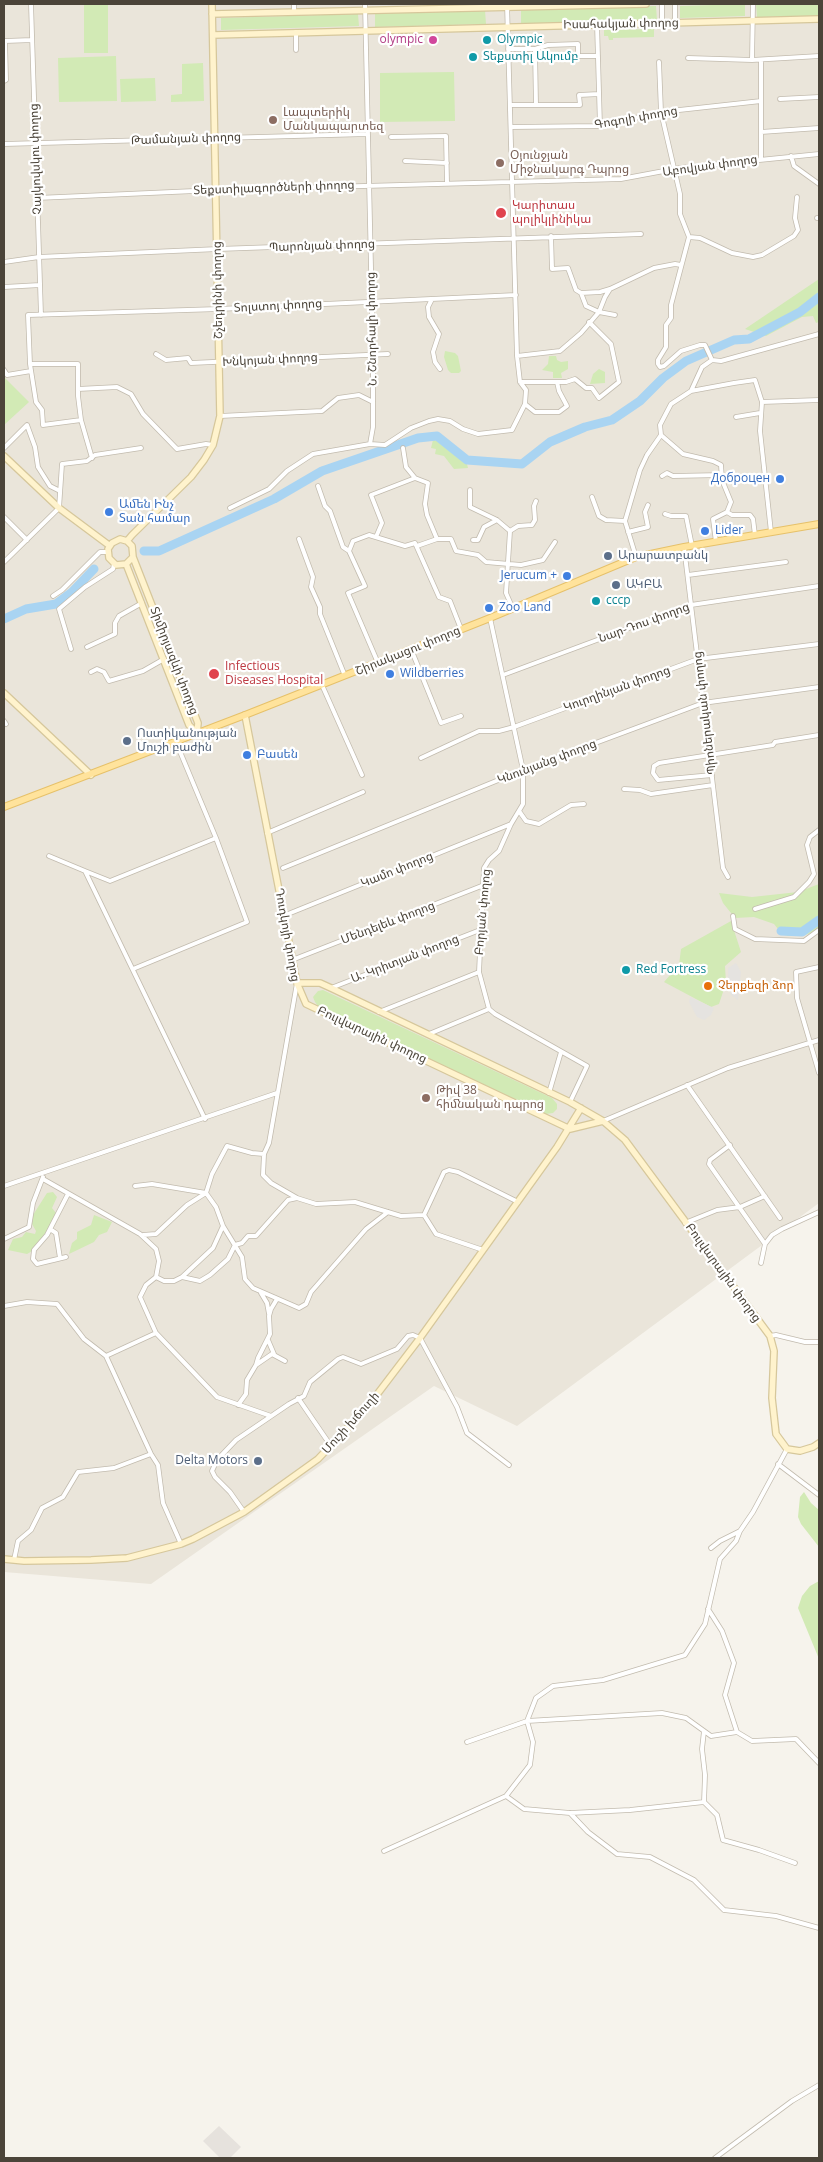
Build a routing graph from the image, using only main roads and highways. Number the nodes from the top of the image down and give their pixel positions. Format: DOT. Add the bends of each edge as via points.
graph roads {
  1 [pos="819,524"];
  2 [pos="4,807"];
  1 -- 2 [label="main road, Շիրակացու փողոց" via="636,557 378,663"];
}
